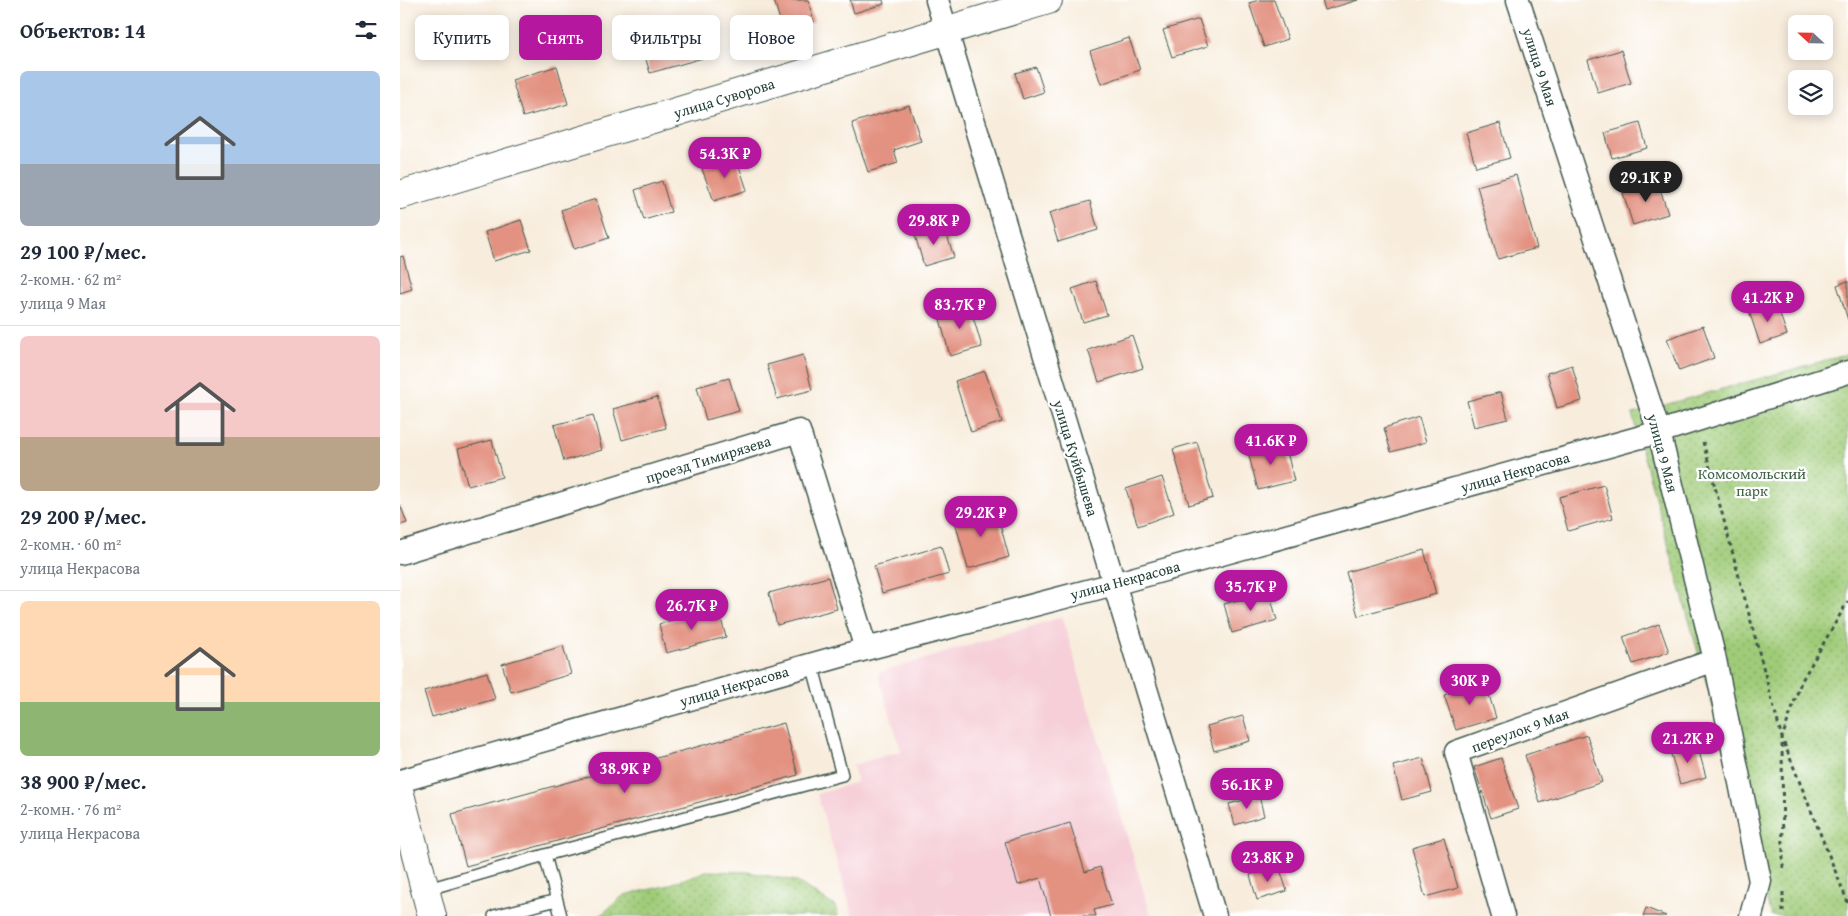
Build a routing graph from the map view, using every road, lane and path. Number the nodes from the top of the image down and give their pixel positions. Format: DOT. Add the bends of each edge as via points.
graph roads {
  1 [pos="937,0"];
  2 [pos="1048,0"];
  3 [pos="1518,0"];
  4 [pos="947,31"];
  5 [pos="400,196"];
  6 [pos="1848,372"];
  7 [pos="1697,420"];
  8 [pos="1659,432"];
  9 [pos="400,553"];
  10 [pos="1114,584"];
  11 [pos="1848,600"];
  12 [pos="866,649"];
  13 [pos="1715,660"];
  14 [pos="812,664"];
  15 [pos="1782,738"];
  16 [pos="400,781"];
  17 [pos="400,794"];
  18 [pos="545,854"];
  19 [pos="1783,876"];
  20 [pos="1783,886"];
  21 [pos="425,890"];
  22 [pos="557,900"];
  23 [pos="1848,903"];
  24 [pos="432,916"];
  25 [pos="494,916"];
  26 [pos="561,916"];
  27 [pos="1214,916"];
  28 [pos="1503,916"];
  29 [pos="1751,916"];
  30 [pos="1783,916"];
  1 -- 4 [label="street, улица Куйбышева"];
  2 -- 4 [label="street, улица Суворова"];
  3 -- 8 [label="street, улица 9 Мая"];
  4 -- 5 [label="street, улица Суворова"];
  4 -- 10 [label="street, улица Куйбышева"];
  6 -- 7 [label="street, улица Некрасова"];
  7 -- 8 [label="street, улица Некрасова"];
  7 -- 15 [label="path"];
  8 -- 10 [label="street, улица Некрасова"];
  8 -- 13 [label="street, улица 9 Мая"];
  9 -- 12 [label="street, проезд Тимирязева" via="799,432"];
  10 -- 12 [label="street, улица Некрасова"];
  10 -- 27 [label="street, улица Куйбышева"];
  11 -- 15 [label="path" via="1801,682"];
  12 -- 14 [label="street, улица Некрасова"];
  13 -- 28 [label="street, переулок 9 Мая" via="1456,752"];
  13 -- 29 [label="street, улица 9 Мая" via="1760,880"];
  14 -- 16 [label="street, улица Некрасова"];
  14 -- 18 [label="lane" via="842,775"];
  15 -- 19 [label="path"];
  15 -- 23 [label="path"];
  17 -- 21 [label="street"];
  18 -- 21 [label="lane"];
  18 -- 22 [label="lane"];
  20 -- 30 [label="path"];
  21 -- 24 [label="street"];
  22 -- 25 [label="lane"];
  22 -- 26 [label="lane"];
}
